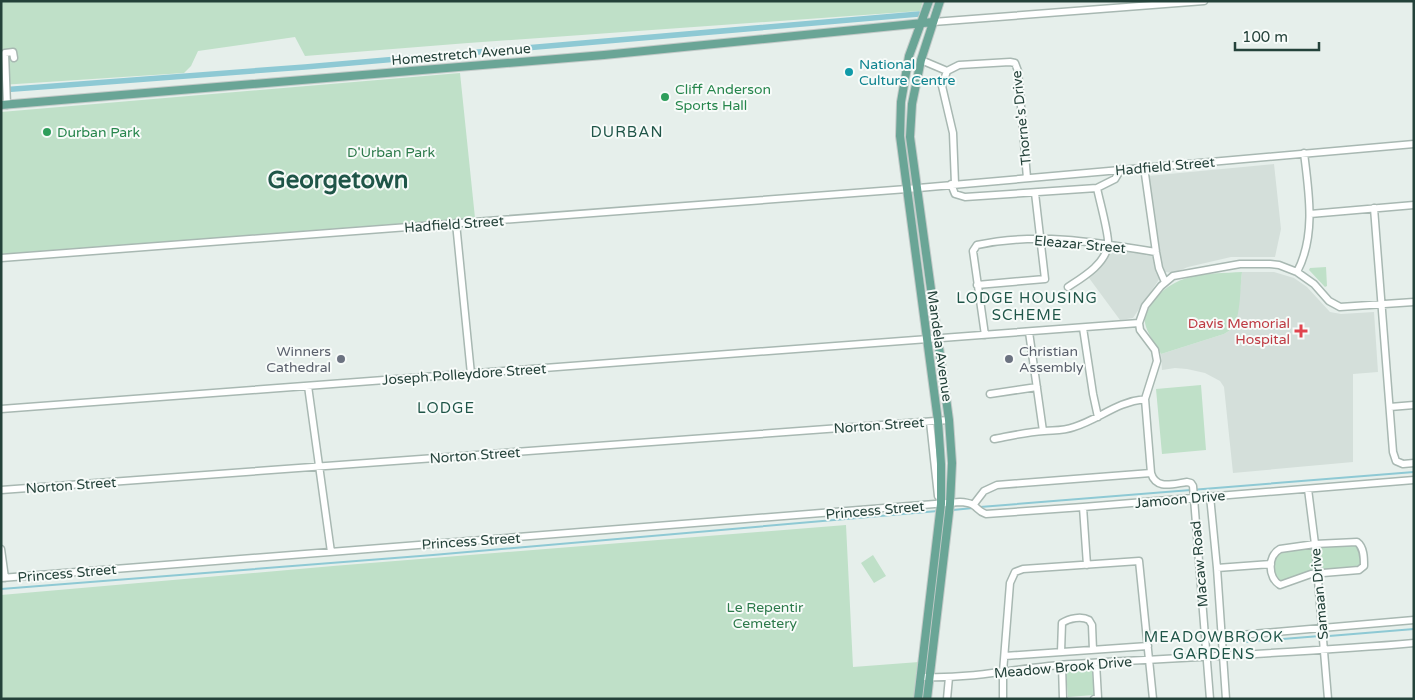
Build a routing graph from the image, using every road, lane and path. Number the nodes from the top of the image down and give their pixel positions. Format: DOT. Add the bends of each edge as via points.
graph roads {
  1 [pos="929,1"];
  2 [pos="940,1"];
  3 [pos="1204,1"];
  4 [pos="1190,2"];
  5 [pos="933,22"];
  6 [pos="922,23"];
  7 [pos="14,58"];
  8 [pos="921,60"];
  9 [pos="946,70"];
  10 [pos="4,105"];
  11 [pos="1414,144"];
  12 [pos="1304,153"];
  13 [pos="1144,167"];
  14 [pos="1121,169"];
  15 [pos="1028,178"];
  16 [pos="953,184"];
  17 [pos="917,188"];
  18 [pos="1097,188"];
  19 [pos="907,189"];
  20 [pos="1035,192"];
  21 [pos="1414,204"];
  22 [pos="1374,208"];
  23 [pos="1310,214"];
  24 [pos="456,223"];
  25 [pos="1040,238"];
  26 [pos="1108,244"];
  27 [pos="1156,252"];
  28 [pos="1,258"];
  29 [pos="1297,272"];
  30 [pos="1165,282"];
  31 [pos="977,285"];
  32 [pos="1068,287"];
  33 [pos="1414,302"];
  34 [pos="1383,304"];
  35 [pos="1139,323"];
  36 [pos="1083,328"];
  37 [pos="1029,332"];
  38 [pos="985,335"];
  39 [pos="937,339"];
  40 [pos="926,340"];
  41 [pos="471,374"];
  42 [pos="308,386"];
  43 [pos="1037,387"];
  44 [pos="990,394"];
  45 [pos="1145,399"];
  46 [pos="1414,405"];
  47 [pos="1390,407"];
  48 [pos="1,409"];
  49 [pos="1098,417"];
  50 [pos="949,420"];
  51 [pos="934,421"];
  52 [pos="1043,431"];
  53 [pos="994,439"];
  54 [pos="1414,463"];
  55 [pos="319,466"];
  56 [pos="1151,473"];
  57 [pos="1414,480"];
  58 [pos="1308,489"];
  59 [pos="1,490"];
  60 [pos="1194,492"];
  61 [pos="1210,496"];
  62 [pos="975,505"];
  63 [pos="940,507"];
  64 [pos="1083,507"];
  65 [pos="949,508"];
  66 [pos="1315,544"];
  67 [pos="1,549"];
  68 [pos="331,552"];
  69 [pos="1270,564"];
  70 [pos="1087,565"];
  71 [pos="1217,568"];
  72 [pos="1317,574"];
  73 [pos="3,578"];
  74 [pos="1414,620"];
  75 [pos="1322,628"];
  76 [pos="1222,637"];
  77 [pos="1205,638"];
  78 [pos="1414,643"];
  79 [pos="1148,646"];
  80 [pos="1093,650"];
  81 [pos="1324,651"];
  82 [pos="1061,652"];
  83 [pos="1005,656"];
  84 [pos="1223,656"];
  85 [pos="1207,657"];
  86 [pos="1149,660"];
  87 [pos="1096,663"];
  88 [pos="1062,665"];
  89 [pos="1004,672"];
  90 [pos="925,677"];
  91 [pos="949,677"];
  92 [pos="918,699"];
  93 [pos="927,699"];
  94 [pos="947,699"];
  95 [pos="1003,699"];
  96 [pos="1063,699"];
  97 [pos="1094,699"];
  98 [pos="1153,699"];
  99 [pos="1210,699"];
  100 [pos="1226,699"];
  101 [pos="1328,699"];
  1 -- 6 [label="main road, Mandela Avenue"];
  2 -- 5 [label="main road, Mandela Avenue"];
  3 -- 4 [label="street"];
  4 -- 5 [label="street"];
  5 -- 6 [label="main road, Homestretch Avenue"];
  5 -- 8 [label="main road, Mandela Avenue"];
  6 -- 10 [label="main road, Homestretch Avenue" via="604,55"];
  6 -- 19 [label="main road, Mandela Avenue" via="909,56 901,102 900,136"];
  7 -- 10 [label="street" via="13,52 5,53 7,94"];
  8 -- 9 [label="street"];
  8 -- 17 [label="main road, Mandela Avenue" via="912,104 910,137"];
  9 -- 15 [label="street, Thorne's Drive" via="959,64 1015,64"];
  9 -- 16 [label="street" via="942,86 953,133"];
  11 -- 12 [label="street, Hadfield Street"];
  12 -- 13 [label="street, Hadfield Street"];
  12 -- 23 [label="street"];
  13 -- 14 [label="street, Hadfield Street"];
  13 -- 27 [label="street"];
  14 -- 15 [label="street, Hadfield Street"];
  14 -- 18 [label="street" via="1115,180"];
  15 -- 16 [label="street, Hadfield Street"];
  16 -- 17 [label="street, Hadfield Street"];
  16 -- 20 [label="street" via="955,194 965,197"];
  17 -- 19 [label="street, Hadfield Street"];
  17 -- 39 [label="main road, Mandela Avenue"];
  18 -- 20 [label="street"];
  18 -- 26 [label="street"];
  19 -- 24 [label="street, Hadfield Street"];
  19 -- 40 [label="main road, Mandela Avenue"];
  20 -- 25 [label="street"];
  21 -- 22 [label="street"];
  22 -- 23 [label="street"];
  22 -- 34 [label="street"];
  23 -- 29 [label="street" via="1306,251"];
  24 -- 28 [label="street, Hadfield Street"];
  24 -- 41 [label="street"];
  25 -- 26 [label="street, Eleazar Street"];
  25 -- 31 [label="street, Eleazar Street" via="976,246 973,251"];
  25 -- 31 [label="street" via="1045,279"];
  26 -- 27 [label="street, Eleazar Street"];
  26 -- 32 [label="street" via="1097,265"];
  27 -- 30 [label="street"];
  29 -- 30 [label="street" via="1279,265 1240,264 1172,276"];
  29 -- 34 [label="street" via="1340,307"];
  30 -- 35 [label="street" via="1145,306"];
  31 -- 38 [label="street, Eleazar Street"];
  33 -- 34 [label="street"];
  34 -- 47 [label="street"];
  35 -- 36 [label="street"];
  35 -- 45 [label="street" via="1157,361"];
  36 -- 37 [label="street"];
  36 -- 49 [label="street"];
  37 -- 38 [label="street"];
  37 -- 43 [label="street"];
  38 -- 39 [label="street"];
  39 -- 40 [label="street, Joseph Polleydore Street"];
  39 -- 50 [label="main road, Mandela Avenue"];
  40 -- 41 [label="street, Joseph Polleydore Street"];
  40 -- 51 [label="main road, Mandela Avenue"];
  41 -- 42 [label="street, Joseph Polleydore Street"];
  42 -- 48 [label="street, Joseph Polleydore Street"];
  42 -- 55 [label="street"];
  43 -- 44 [label="street"];
  43 -- 52 [label="street"];
  45 -- 49 [label="street" via="1125,402"];
  45 -- 56 [label="street"];
  46 -- 47 [label="street"];
  47 -- 54 [label="street" via="1396,461"];
  49 -- 52 [label="street" via="1067,430"];
  50 -- 51 [label="street, Norton Street"];
  50 -- 65 [label="main road, Mandela Avenue" via="952,464"];
  51 -- 55 [label="street, Norton Street"];
  51 -- 63 [label="main road, Mandela Avenue" via="941,464"];
  52 -- 53 [label="street"];
  55 -- 59 [label="street, Norton Street"];
  55 -- 68 [label="street"];
  56 -- 60 [label="street" via="1158,484 1187,482 1191,483"];
  56 -- 62 [label="street" via="997,486 984,491"];
  57 -- 58 [label="street, Jamoon Drive"];
  58 -- 61 [label="street, Jamoon Drive"];
  58 -- 66 [label="street, Samaan Drive"];
  60 -- 61 [label="street, Jamoon Drive"];
  60 -- 64 [label="street, Jamoon Drive"];
  60 -- 77 [label="street, Macaw Road"];
  61 -- 71 [label="street"];
  62 -- 64 [label="street, Jamoon Drive" via="982,513"];
  62 -- 65 [label="street" via="960,502"];
  63 -- 65 [label="street, Princess Street"];
  63 -- 68 [label="street, Princess Street"];
  63 -- 90 [label="main road, Mandela Avenue"];
  64 -- 70 [label="street"];
  65 -- 90 [label="main road, Mandela Avenue"];
  66 -- 69 [label="street" via="1280,549"];
  66 -- 72 [label="street, Samaan Drive"];
  66 -- 72 [label="street" via="1357,542 1362,548 1364,561 1359,570"];
  67 -- 73 [label="street"];
  68 -- 73 [label="street, Princess Street"];
  69 -- 71 [label="street"];
  69 -- 72 [label="street" via="1273,577 1280,585"];
  70 -- 79 [label="street" via="1139,561"];
  70 -- 83 [label="street" via="1017,570 1010,583"];
  71 -- 76 [label="street"];
  72 -- 75 [label="street, Samaan Drive"];
  74 -- 75 [label="street"];
  75 -- 76 [label="street"];
  75 -- 81 [label="street, Samaan Drive"];
  76 -- 77 [label="street"];
  76 -- 84 [label="street"];
  77 -- 85 [label="street, Macaw Road"];
  78 -- 81 [label="street, Meadow Brook Drive"];
  79 -- 80 [label="street"];
  79 -- 86 [label="street"];
  80 -- 82 [label="street"];
  80 -- 82 [label="street" via="1092,625 1085,618 1062,623"];
  81 -- 84 [label="street, Meadow Brook Drive"];
  81 -- 101 [label="street, Samaan Drive"];
  82 -- 83 [label="street"];
  83 -- 89 [label="street"];
  84 -- 85 [label="street, Meadow Brook Drive"];
  84 -- 100 [label="street"];
  85 -- 86 [label="street, Meadow Brook Drive"];
  85 -- 99 [label="street, Macaw Road"];
  86 -- 87 [label="street, Meadow Brook Drive"];
  86 -- 98 [label="street"];
  87 -- 88 [label="street, Meadow Brook Drive"];
  87 -- 97 [label="street" via="1098,698"];
  88 -- 89 [label="street, Meadow Brook Drive"];
  88 -- 96 [label="street"];
  89 -- 91 [label="street, Meadow Brook Drive"];
  89 -- 95 [label="street"];
  90 -- 91 [label="street, Meadow Brook Drive"];
  90 -- 92 [label="main road, Mandela Avenue"];
  90 -- 93 [label="main road, Mandela Avenue"];
  91 -- 94 [label="street"];
}
